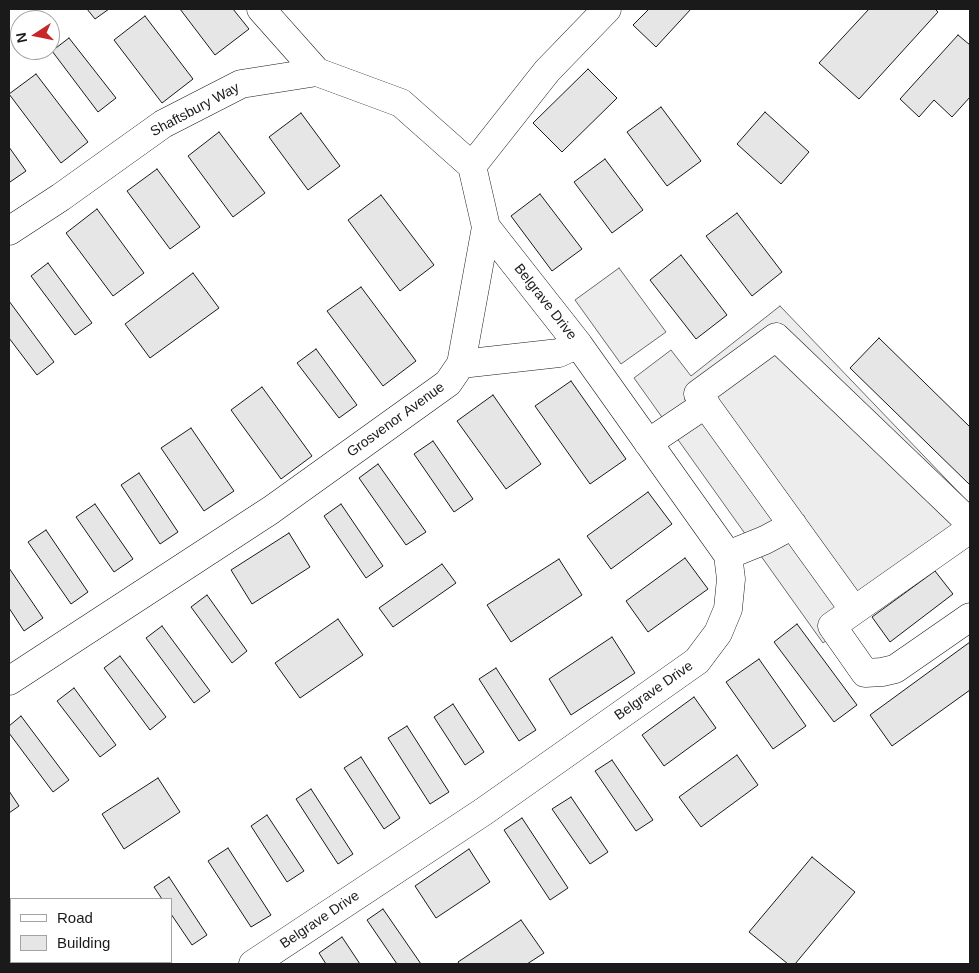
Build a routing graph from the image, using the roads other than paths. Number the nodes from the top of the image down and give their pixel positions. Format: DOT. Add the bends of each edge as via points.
graph roads {
  1 [pos="261,9"];
  2 [pos="607,9"];
  3 [pos="317,72"];
  4 [pos="472,166"];
  5 [pos="486,226"];
  6 [pos="9,231"];
  7 [pos="578,344"];
  8 [pos="461,364"];
  9 [pos="706,404"];
  10 [pos="648,443"];
  11 [pos="970,523"];
  12 [pos="793,525"];
  13 [pos="970,529"];
  14 [pos="728,556"];
  15 [pos="854,610"];
  16 [pos="970,617"];
  17 [pos="9,681"];
  18 [pos="254,964"];
  1 -- 3 [label="street"];
  2 -- 4 [label="street" via="547,71"];
  3 -- 4 [label="street, Shaftsbury Way" via="401,104"];
  3 -- 6 [label="street, Shaftsbury Way" via="241,84 163,124"];
  4 -- 5 [label="street, Grosvenor Avenue"];
  5 -- 7 [label="street, Belgrave Drive"];
  5 -- 8 [label="street, Grosvenor Avenue"];
  7 -- 8 [label="street" via="559,353"];
  7 -- 10 [label="street, Belgrave Drive"];
  8 -- 17 [label="street, Grosvenor Avenue" via="448,383 272,510"];
  9 -- 10 [label="street"];
  9 -- 11 [label="street" via="698,394 776,337"];
  9 -- 12 [label="street"];
  10 -- 14 [label="street, Belgrave Drive"];
  12 -- 14 [label="street"];
  12 -- 15 [label="street"];
  13 -- 15 [label="street"];
  14 -- 18 [label="street, Belgrave Drive" via="731,578 728,609 718,633 697,661 483,812"];
  15 -- 16 [label="street" via="832,626 865,673 895,669"];
}
